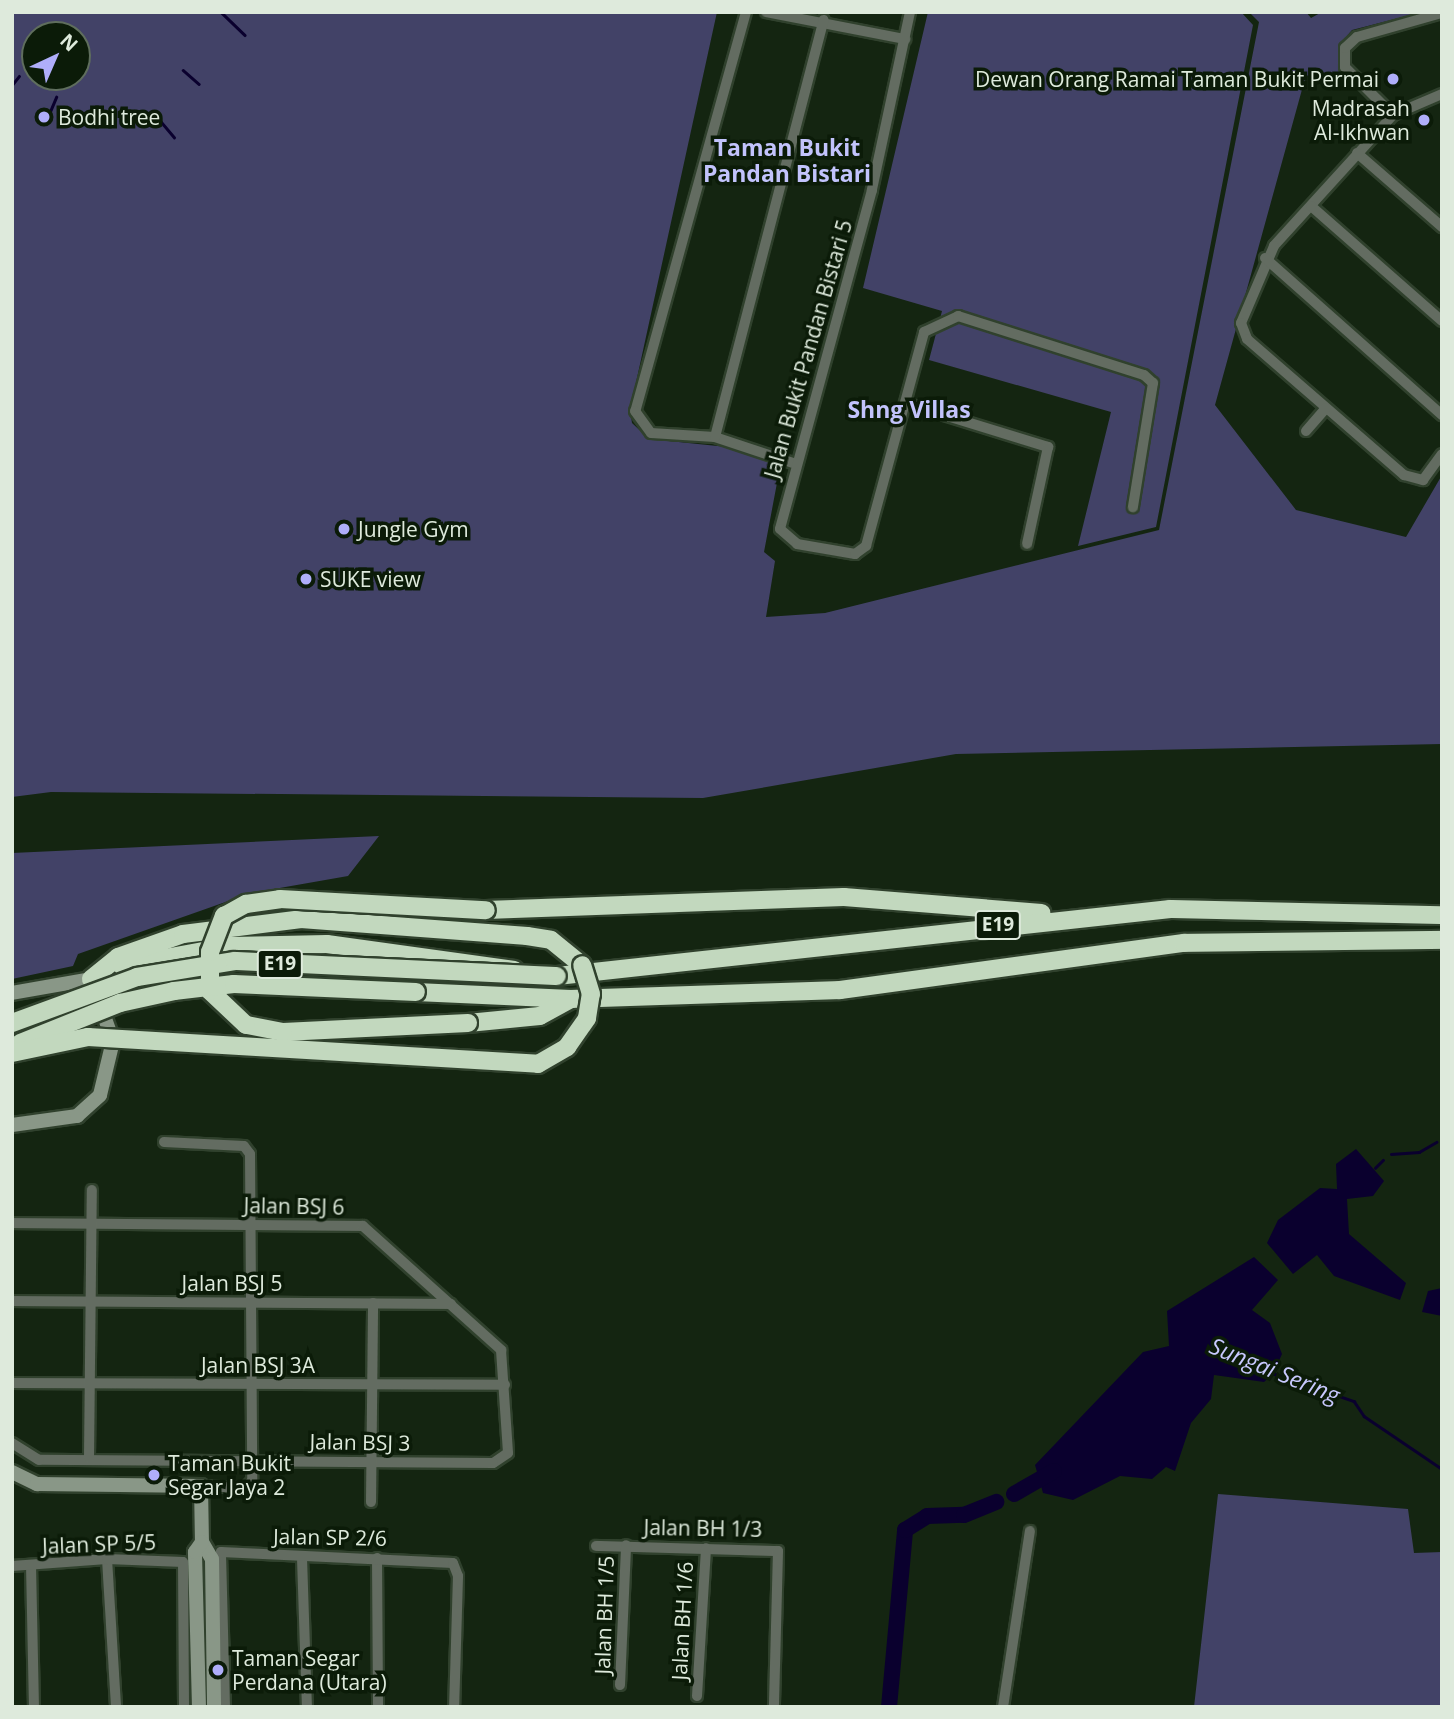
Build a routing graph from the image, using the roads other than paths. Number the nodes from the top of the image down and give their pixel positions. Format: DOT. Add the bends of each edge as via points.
graph roads {
  1 [pos="746,12"];
  2 [pos="766,12"];
  3 [pos="910,12"];
  4 [pos="1442,13"];
  5 [pos="824,20"];
  6 [pos="905,38"];
  7 [pos="1437,95"];
  8 [pos="1442,106"];
  9 [pos="1393,115"];
  10 [pos="1357,153"];
  11 [pos="1311,206"];
  12 [pos="1442,227"];
  13 [pos="1265,258"];
  14 [pos="1442,321"];
  15 [pos="905,403"];
  16 [pos="1326,408"];
  17 [pos="1442,415"];
  18 [pos="1306,431"];
  19 [pos="715,437"];
  20 [pos="1442,454"];
  21 [pos="793,463"];
  22 [pos="1133,507"];
  23 [pos="1027,544"];
  24 [pos="1442,915"];
  25 [pos="1081,916"];
  26 [pos="1442,940"];
  27 [pos="96,973"];
  28 [pos="533,977"];
  29 [pos="12,986"];
  30 [pos="12,993"];
  31 [pos="571,999"];
  32 [pos="12,1023"];
  33 [pos="12,1047"];
  34 [pos="12,1054"];
  35 [pos="12,1125"];
  36 [pos="164,1142"];
  37 [pos="92,1190"];
  38 [pos="12,1223"];
  39 [pos="91,1224"];
  40 [pos="251,1225"];
  41 [pos="12,1301"];
  42 [pos="91,1301"];
  43 [pos="251,1302"];
  44 [pos="373,1303"];
  45 [pos="451,1304"];
  46 [pos="12,1384"];
  47 [pos="88,1384"];
  48 [pos="251,1385"];
  49 [pos="372,1385"];
  50 [pos="505,1385"];
  51 [pos="12,1443"];
  52 [pos="89,1458"];
  53 [pos="503,1459"];
  54 [pos="251,1460"];
  55 [pos="371,1462"];
  56 [pos="12,1472"];
  57 [pos="201,1486"];
  58 [pos="371,1502"];
  59 [pos="1031,1531"];
  60 [pos="202,1542"];
  61 [pos="626,1545"];
  62 [pos="596,1546"];
  63 [pos="706,1548"];
  64 [pos="302,1558"];
  65 [pos="377,1558"];
  66 [pos="107,1559"];
  67 [pos="12,1566"];
  68 [pos="31,1566"];
  69 [pos="620,1685"];
  70 [pos="698,1696"];
  71 [pos="34,1707"];
  72 [pos="116,1707"];
  73 [pos="184,1707"];
  74 [pos="199,1707"];
  75 [pos="214,1707"];
  76 [pos="225,1707"];
  77 [pos="307,1707"];
  78 [pos="378,1707"];
  79 [pos="454,1707"];
  80 [pos="774,1707"];
  81 [pos="1003,1707"];
  1 -- 19 [label="street" via="635,411 651,433"];
  2 -- 5 [label="street"];
  3 -- 6 [label="street, Jalan Bukit Pandan Bistari 5"];
  4 -- 9 [label="street" via="1357,37 1345,48 1345,67"];
  5 -- 6 [label="street"];
  5 -- 19 [label="street"];
  6 -- 21 [label="street, Jalan Bukit Pandan Bistari 5" via="855,256"];
  7 -- 8 [label="street"];
  7 -- 9 [label="street"];
  9 -- 10 [label="street"];
  10 -- 11 [label="street"];
  10 -- 12 [label="street"];
  11 -- 13 [label="street"];
  11 -- 14 [label="street"];
  13 -- 16 [label="street" via="1249,292 1242,331"];
  13 -- 17 [label="street"];
  15 -- 21 [label="street, Jalan Bukit Pandan Bistari 5" via="864,548 855,554 797,544 781,532"];
  15 -- 22 [label="street" via="924,332 958,316 1153,383"];
  15 -- 23 [label="street" via="1048,447"];
  16 -- 18 [label="street"];
  16 -- 20 [label="street" via="1418,481"];
  19 -- 21 [label="street"];
  24 -- 25 [label="highway, E19" via="1170,909"];
  25 -- 28 [label="highway, E19, bridge"];
  25 -- 31 [label="highway, bridge" via="844,897 486,910 280,899 246,904 224,916 214,933 210,991 246,1025 283,1032 516,1021"];
  26 -- 31 [label="highway, E19" via="1184,943 840,990"];
  27 -- 28 [label="highway, bridge" via="231,946 327,944 501,966"];
  27 -- 29 [label="street"];
  27 -- 30 [label="street"];
  27 -- 34 [label="highway, bridge" via="118,957 183,934 240,923 385,923 551,940 582,965 591,994 579,1034 538,1064 88,1037"];
  27 -- 35 [label="street" via="113,1041 100,1095 77,1116"];
  28 -- 32 [label="highway, E19, bridge" via="235,961 137,977"];
  31 -- 33 [label="highway, E19, bridge" via="234,984 120,1003"];
  36 -- 40 [label="street" via="249,1148"];
  37 -- 39 [label="street"];
  38 -- 39 [label="street, Jalan BSJ 6"];
  39 -- 40 [label="street, Jalan BSJ 6"];
  39 -- 42 [label="street"];
  40 -- 43 [label="street"];
  40 -- 45 [label="street, Jalan BSJ 6" via="363,1226"];
  41 -- 42 [label="street, Jalan BSJ 5"];
  42 -- 43 [label="street, Jalan BSJ 5"];
  42 -- 47 [label="street"];
  43 -- 44 [label="street, Jalan BSJ 5"];
  43 -- 48 [label="street"];
  44 -- 45 [label="street, Jalan BSJ 5"];
  44 -- 49 [label="street"];
  45 -- 50 [label="street, Jalan BSJ 6" via="501,1350"];
  46 -- 47 [label="street, Jalan BSJ 3A"];
  47 -- 48 [label="street, Jalan BSJ 3A"];
  47 -- 52 [label="street"];
  48 -- 49 [label="street, Jalan BSJ 3A"];
  48 -- 54 [label="street"];
  49 -- 50 [label="street, Jalan BSJ 3A"];
  49 -- 55 [label="street"];
  50 -- 53 [label="street, Jalan BSJ 6" via="508,1453"];
  51 -- 52 [label="street, Jalan BSJ 3" via="39,1460"];
  52 -- 54 [label="street, Jalan BSJ 3"];
  53 -- 55 [label="street, Jalan BSJ 3"];
  54 -- 55 [label="street, Jalan BSJ 3"];
  54 -- 57 [label="street" via="251,1486"];
  55 -- 58 [label="street"];
  56 -- 57 [label="street" via="37,1484"];
  57 -- 60 [label="street"];
  59 -- 81 [label="street"];
  60 -- 74 [label="street" via="195,1552"];
  60 -- 75 [label="street" via="212,1559"];
  61 -- 62 [label="street, Jalan BH 1/3"];
  61 -- 63 [label="street, Jalan BH 1/3"];
  61 -- 69 [label="street, Jalan BH 1/5"];
  63 -- 70 [label="street, Jalan BH 1/6"];
  63 -- 80 [label="street, Jalan BH 1/3" via="770,1548 782,1558"];
  64 -- 65 [label="street, Jalan SP 2/6"];
  64 -- 76 [label="street, Jalan SP 2/6" via="220,1552"];
  64 -- 77 [label="street"];
  65 -- 78 [label="street"];
  65 -- 79 [label="street, Jalan SP 2/6" via="439,1558 453,1563 458,1576"];
  66 -- 68 [label="street, Jalan SP 5/5"];
  66 -- 72 [label="street"];
  66 -- 73 [label="street, Jalan SP 5/5" via="185,1566"];
  67 -- 68 [label="street, Jalan SP 5/5"];
  68 -- 71 [label="street"];
}
